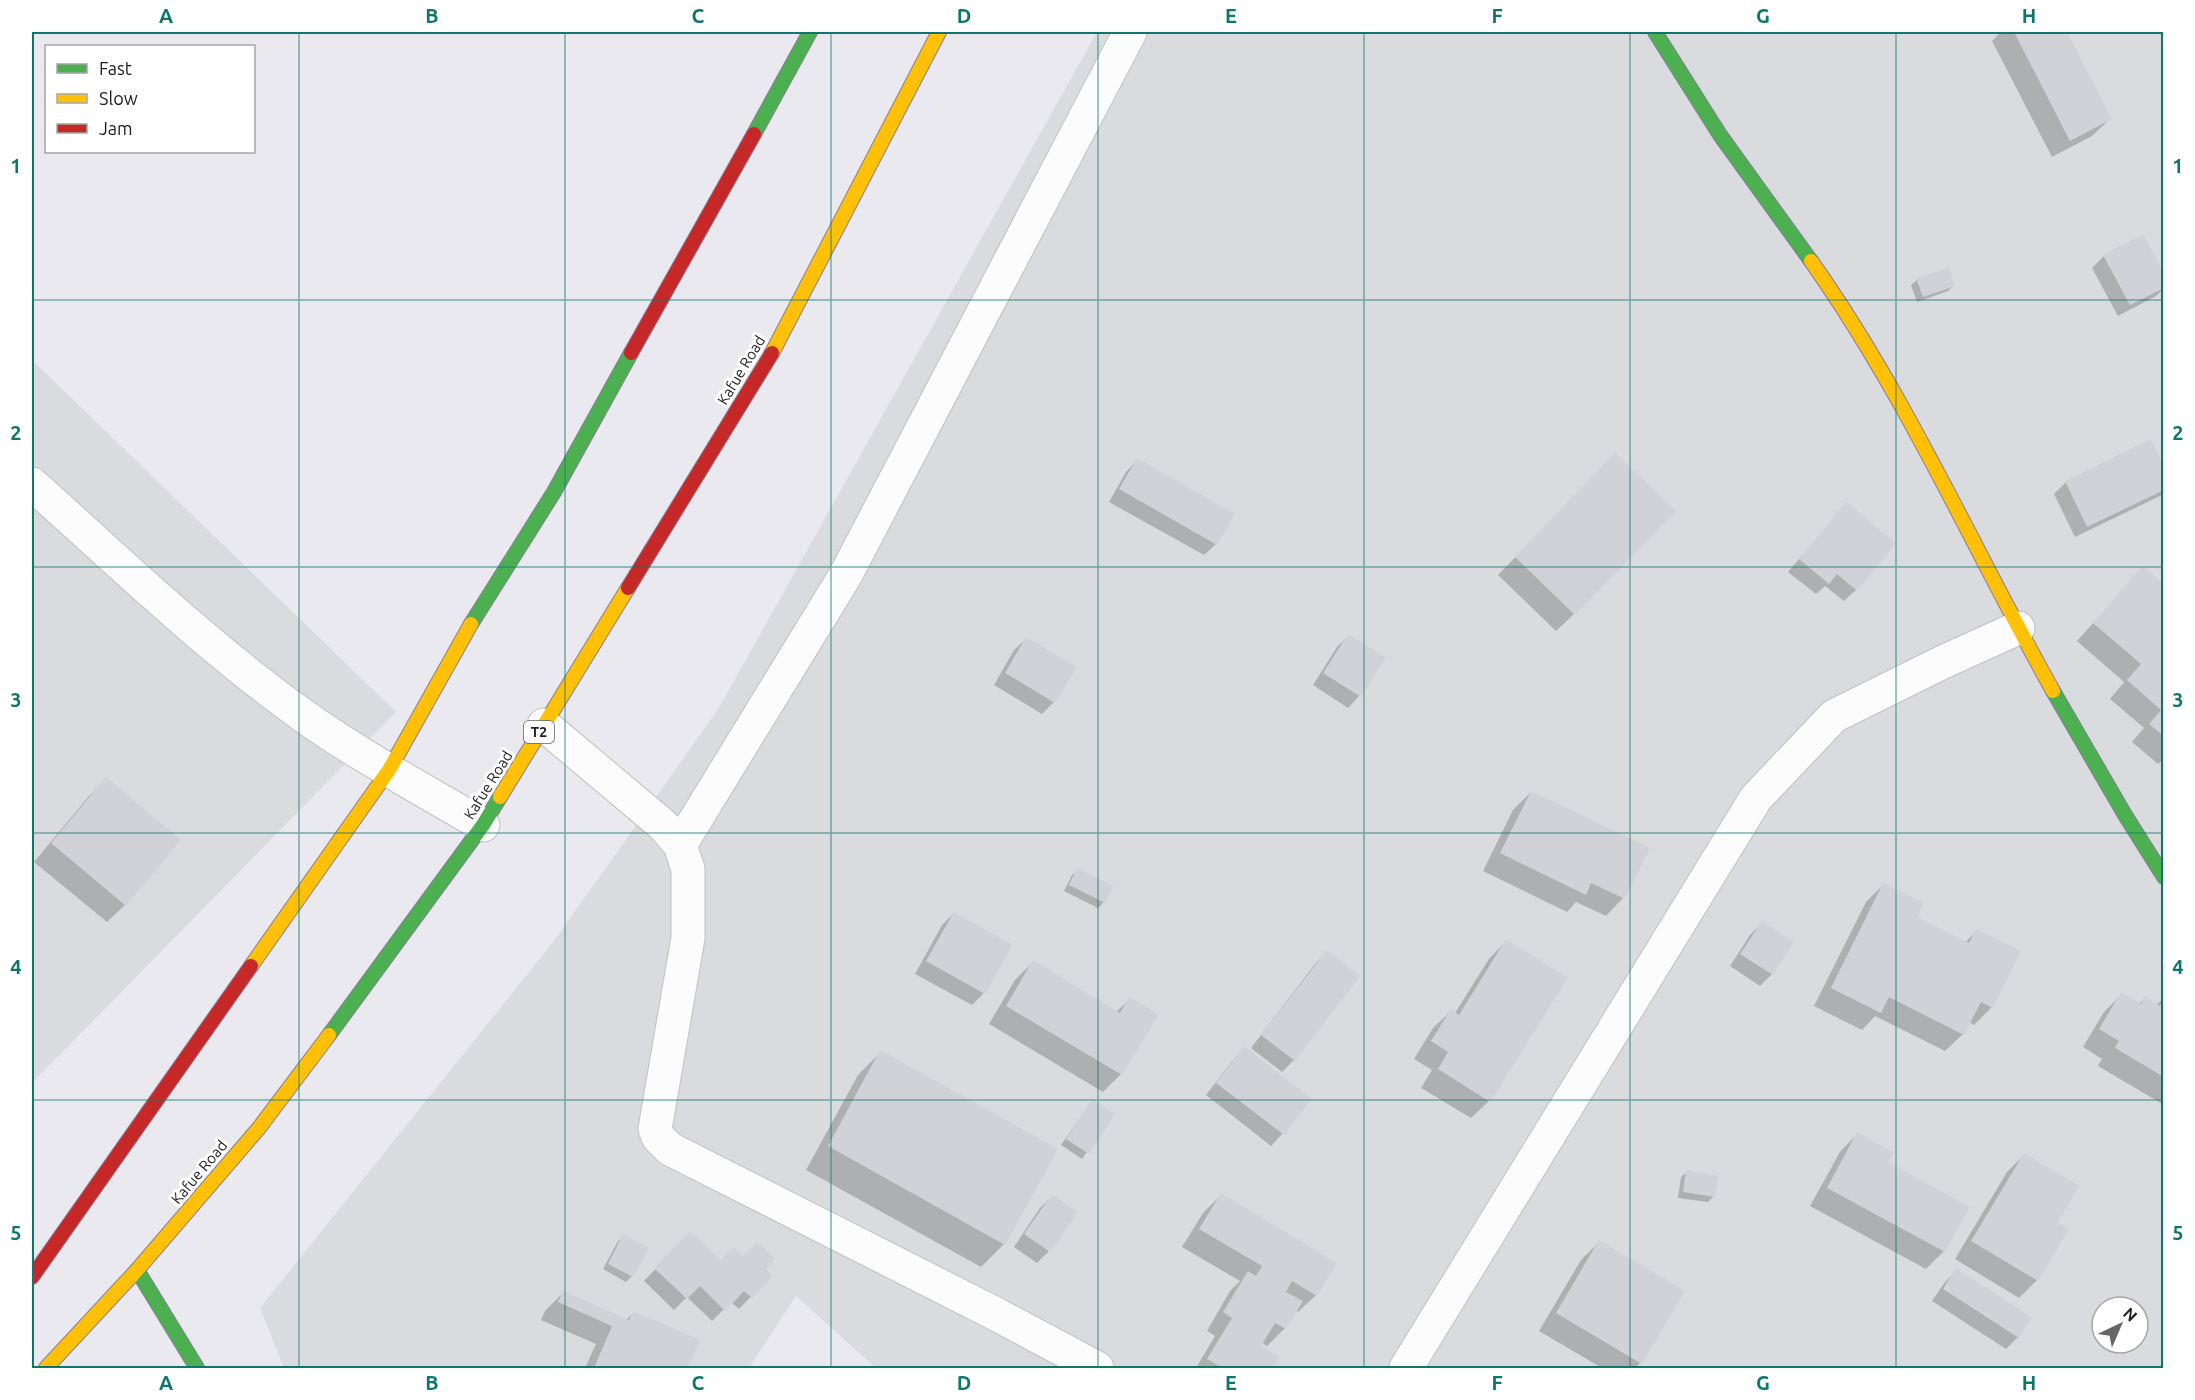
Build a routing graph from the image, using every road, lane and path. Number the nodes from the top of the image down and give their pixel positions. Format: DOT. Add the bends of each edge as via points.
graph roads {
  1 [pos="810,32"];
  2 [pos="939,32"];
  3 [pos="1130,32"];
  4 [pos="1655,32"];
  5 [pos="32,484"];
  6 [pos="2018,628"];
  7 [pos="544,725"];
  8 [pos="389,770"];
  9 [pos="483,825"];
  10 [pos="680,845"];
  11 [pos="2163,877"];
  12 [pos="137,1270"];
  13 [pos="32,1278"];
  14 [pos="46,1368"];
  15 [pos="197,1368"];
  16 [pos="1097,1368"];
  17 [pos="1406,1368"];
  1 -- 8 [label="main road" via="555,492 469,627"];
  2 -- 7 [label="main road, Kafue Road / T2" via="771,354"];
  3 -- 10 [label="street" via="845,576"];
  4 -- 6 [label="main road" via="1728,147 1875,359"];
  5 -- 8 [label="street" via="231,658 301,714"];
  6 -- 11 [label="main road"];
  6 -- 17 [label="street" via="1834,716 1756,798"];
  7 -- 9 [label="main road, Kafue Road / T2"];
  7 -- 10 [label="street" via="664,826"];
  8 -- 9 [label="street"];
  8 -- 13 [label="main road"];
  9 -- 12 [label="main road, Kafue Road / T2" via="259,1128"];
  10 -- 16 [label="street" via="688,869 688,938 655,1129 658,1137 670,1149"];
  12 -- 14 [label="main road, Kafue Road / T2"];
  12 -- 15 [label="main road"];
}
